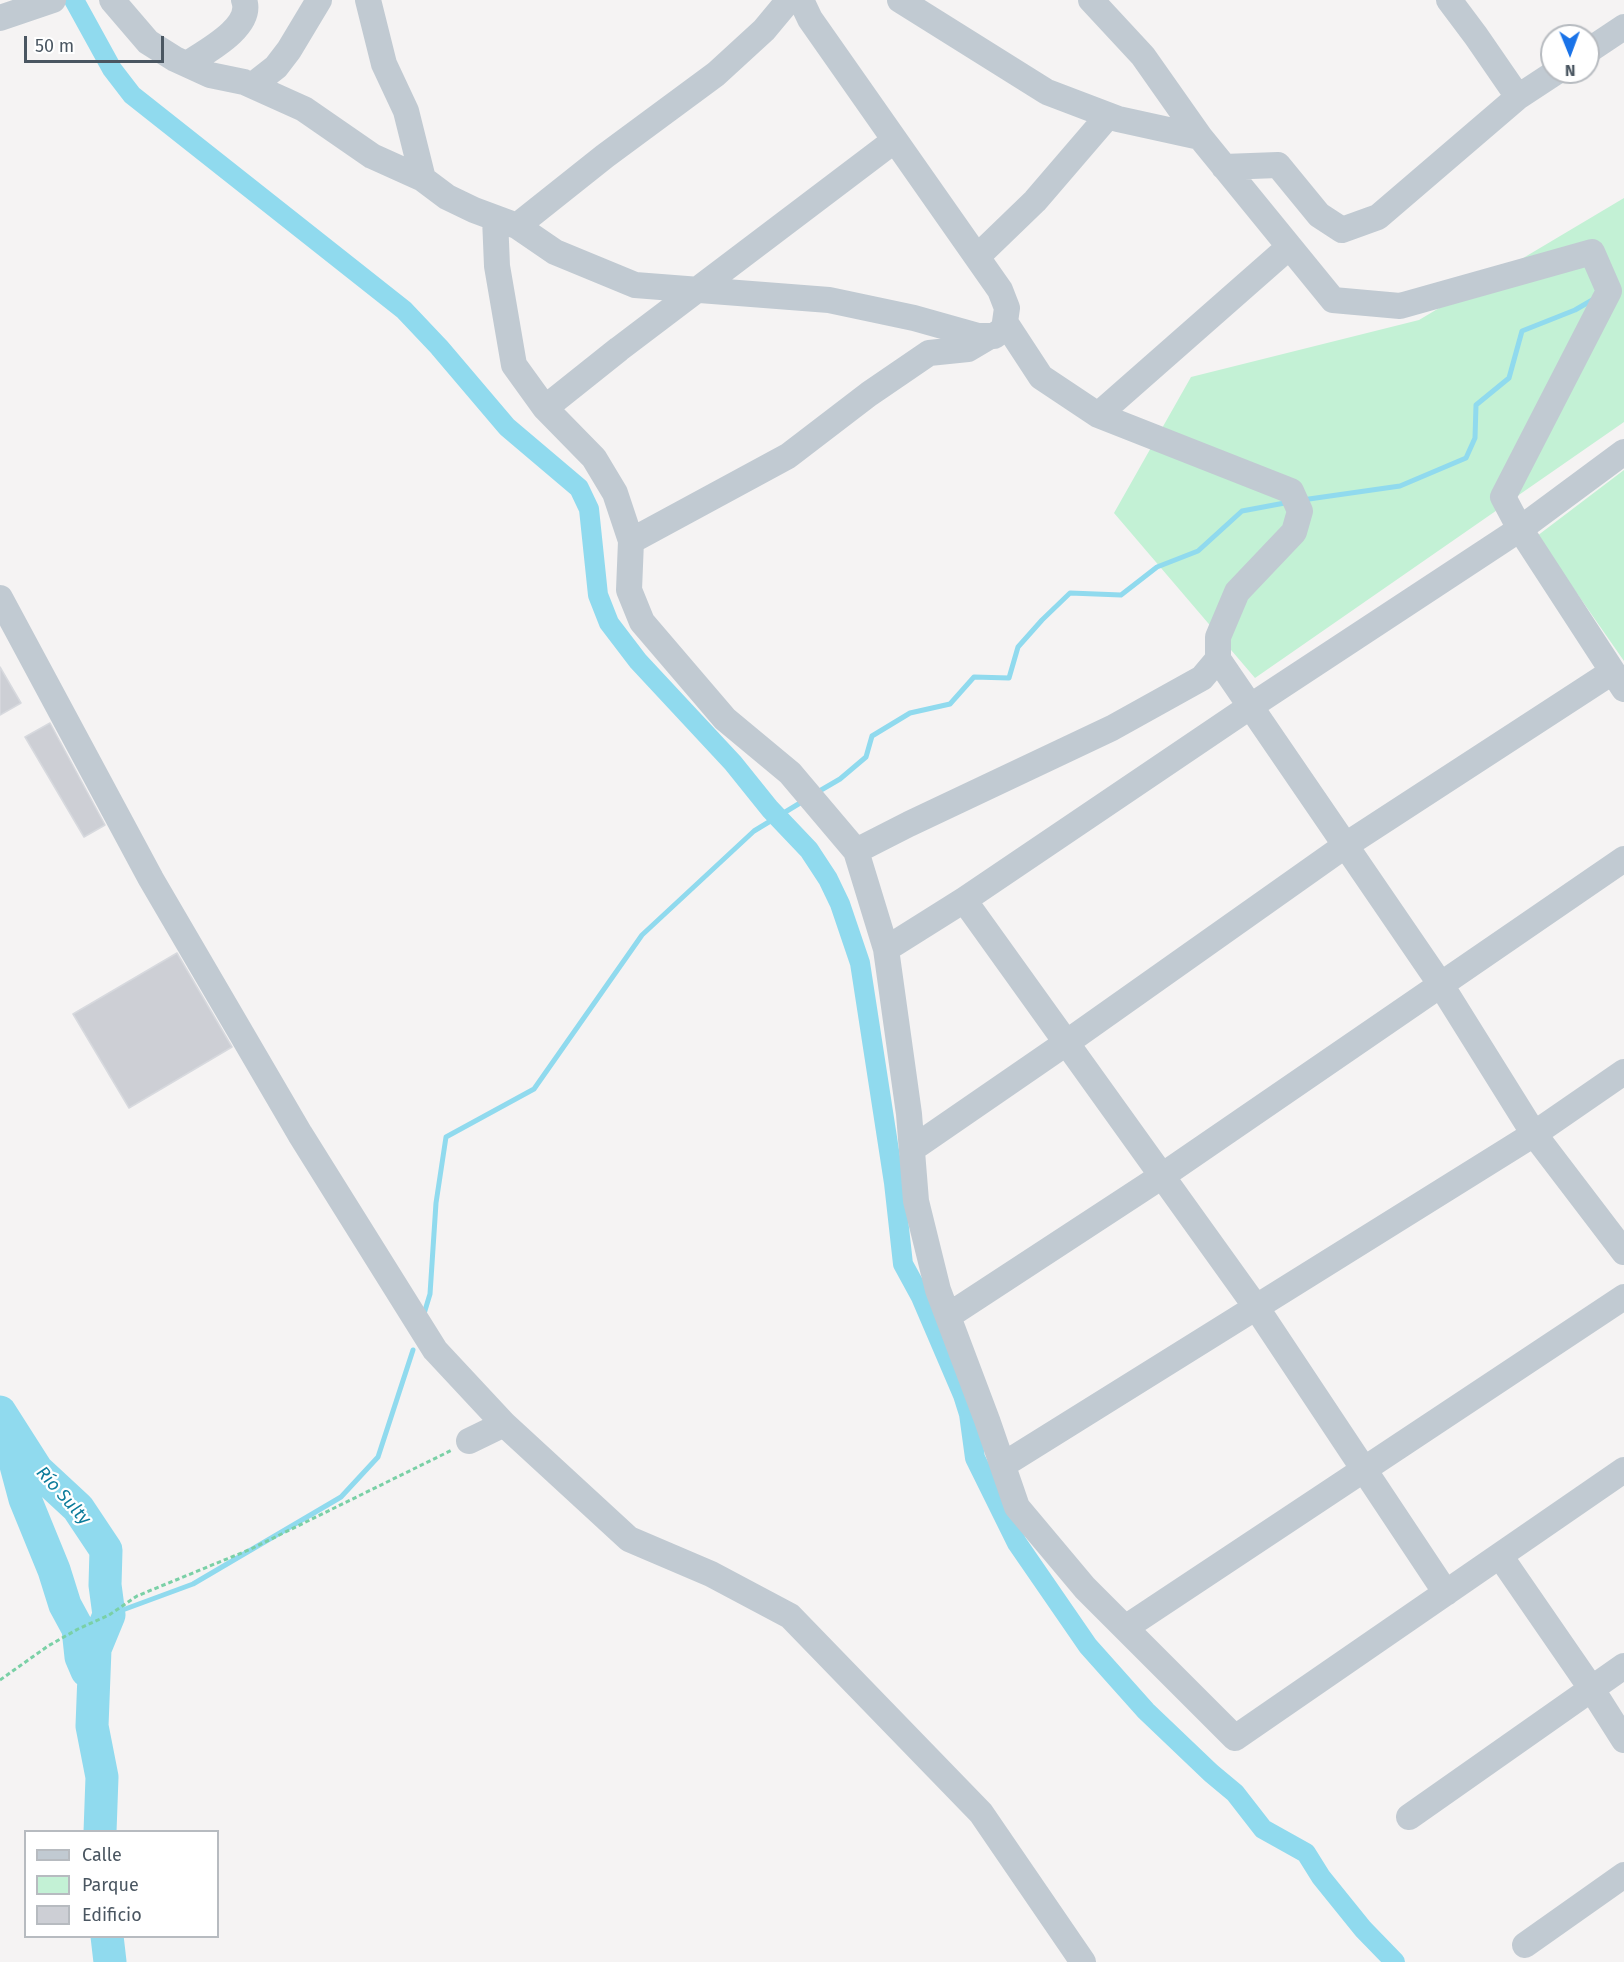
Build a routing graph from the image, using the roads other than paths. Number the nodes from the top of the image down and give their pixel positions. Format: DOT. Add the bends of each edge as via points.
graph roads {
  1 [pos="53,0"];
  2 [pos="112,0"];
  3 [pos="244,0"];
  4 [pos="319,0"];
  5 [pos="368,0"];
  6 [pos="789,0"];
  7 [pos="801,0"];
  8 [pos="900,0"];
  9 [pos="1091,0"];
  10 [pos="1449,0"];
  11 [pos="0,18"];
  12 [pos="1624,27"];
  13 [pos="1600,43"];
  14 [pos="187,64"];
  15 [pos="1540,83"];
  16 [pos="253,85"];
  17 [pos="1518,98"];
  18 [pos="1108,116"];
  19 [pos="1200,137"];
  20 [pos="895,140"];
  21 [pos="1224,167"];
  22 [pos="423,179"];
  23 [pos="506,222"];
  24 [pos="1289,247"];
  25 [pos="977,257"];
  26 [pos="698,290"];
  27 [pos="997,329"];
  28 [pos="545,408"];
  29 [pos="1098,415"];
  30 [pos="1624,452"];
  31 [pos="1520,529"];
  32 [pos="631,541"];
  33 [pos="0,598"];
  34 [pos="1218,659"];
  35 [pos="1618,681"];
  36 [pos="1251,706"];
  37 [pos="1346,845"];
  38 [pos="856,851"];
  39 [pos="1624,859"];
  40 [pos="964,900"];
  41 [pos="886,949"];
  42 [pos="1441,985"];
  43 [pos="1066,1043"];
  44 [pos="1624,1072"];
  45 [pos="1534,1134"];
  46 [pos="912,1149"];
  47 [pos="1162,1176"];
  48 [pos="1624,1252"];
  49 [pos="1624,1297"];
  50 [pos="1256,1307"];
  51 [pos="948,1316"];
  52 [pos="504,1424"];
  53 [pos="469,1441"];
  54 [pos="1003,1465"];
  55 [pos="1364,1470"];
  56 [pos="1624,1470"];
  57 [pos="1500,1556"];
  58 [pos="1446,1593"];
  59 [pos="1125,1628"];
  60 [pos="1624,1666"];
  61 [pos="1592,1688"];
  62 [pos="1624,1740"];
  63 [pos="1409,1817"];
  64 [pos="1624,1875"];
  65 [pos="1525,1945"];
  66 [pos="1083,1962"];
  1 -- 11 [label="street"];
  2 -- 14 [label="street" via="148,42"];
  3 -- 14 [label="street" via="240,24"];
  4 -- 16 [label="street" via="276,67"];
  5 -- 22 [label="street" via="384,64 406,111"];
  6 -- 23 [label="street" via="764,30 716,74 605,156"];
  7 -- 20 [label="street" via="810,19"];
  8 -- 18 [label="street" via="1047,92"];
  9 -- 19 [label="street" via="1143,56"];
  10 -- 17 [label="street"];
  12 -- 13 [label="street"];
  14 -- 16 [label="street" via="210,75"];
  15 -- 17 [label="street"];
  16 -- 22 [label="street" via="304,108 372,156"];
  17 -- 21 [label="street" via="1378,217 1342,230 1319,214 1278,165"];
  18 -- 19 [label="street"];
  18 -- 25 [label="street" via="1035,201"];
  19 -- 21 [label="street"];
  20 -- 25 [label="street"];
  20 -- 26 [label="street"];
  21 -- 24 [label="street"];
  22 -- 23 [label="street" via="447,197"];
  23 -- 26 [label="street" via="555,252 635,285"];
  23 -- 28 [label="street" via="497,266 514,364"];
  24 -- 29 [label="street"];
  24 -- 31 [label="street" via="1333,300 1400,306 1592,252 1609,291 1503,496"];
  25 -- 27 [label="street" via="1000,290 1007,308"];
  26 -- 27 [label="street" via="829,300 978,336"];
  26 -- 28 [label="street"];
  27 -- 29 [label="street" via="1041,377"];
  27 -- 32 [label="street" via="968,349 929,353 788,456"];
  28 -- 32 [label="street" via="594,458 615,493"];
  29 -- 34 [label="street" via="1295,501 1294,532 1237,592 1218,637"];
  30 -- 31 [label="street"];
  31 -- 35 [label="street"];
  31 -- 36 [label="street"];
  32 -- 38 [label="street" via="629,590 642,622 725,719 790,773"];
  33 -- 52 [label="street" via="151,879 300,1134 435,1350"];
  34 -- 36 [label="street"];
  34 -- 38 [label="street" via="1202,678 1112,728"];
  35 -- 37 [label="street"];
  36 -- 37 [label="street"];
  36 -- 40 [label="street"];
  37 -- 42 [label="street"];
  37 -- 43 [label="street"];
  38 -- 41 [label="street"];
  39 -- 42 [label="street"];
  40 -- 41 [label="street"];
  40 -- 43 [label="street"];
  41 -- 46 [label="street"];
  42 -- 45 [label="street"];
  42 -- 47 [label="street"];
  43 -- 46 [label="street"];
  43 -- 47 [label="street"];
  44 -- 45 [label="street"];
  45 -- 48 [label="street"];
  45 -- 50 [label="street"];
  46 -- 51 [label="street" via="916,1201"];
  47 -- 50 [label="street"];
  47 -- 51 [label="street"];
  49 -- 55 [label="street"];
  50 -- 54 [label="street"];
  50 -- 55 [label="street"];
  51 -- 54 [label="street"];
  52 -- 53 [label="street"];
  52 -- 66 [label="street" via="629,1539 711,1574 790,1616 981,1813"];
  54 -- 59 [label="street" via="1017,1507 1084,1588"];
  55 -- 58 [label="street"];
  55 -- 59 [label="street"];
  56 -- 57 [label="street"];
  57 -- 58 [label="street"];
  57 -- 61 [label="street"];
  58 -- 59 [label="street" via="1234,1737"];
  60 -- 61 [label="street"];
  61 -- 62 [label="street"];
  61 -- 63 [label="street"];
  64 -- 65 [label="street"];
}
